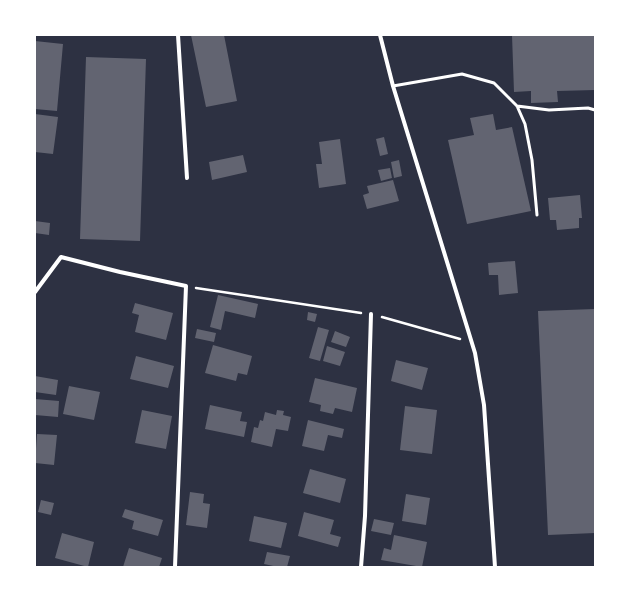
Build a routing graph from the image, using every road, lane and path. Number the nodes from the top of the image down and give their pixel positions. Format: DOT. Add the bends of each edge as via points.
graph roads {
  1 [pos="178,35"];
  2 [pos="380,35"];
  3 [pos="393,86"];
  4 [pos="517,106"];
  5 [pos="595,110"];
  6 [pos="187,178"];
  7 [pos="538,215"];
  8 [pos="186,286"];
  9 [pos="35,292"];
  10 [pos="371,314"];
  11 [pos="472,342"];
  12 [pos="175,567"];
  13 [pos="361,567"];
  14 [pos="495,567"];
  1 -- 6 [label="street"];
  2 -- 3 [label="street"];
  3 -- 4 [label="lane" via="462,74 494,83"];
  3 -- 11 [label="street"];
  4 -- 5 [label="lane" via="548,110"];
  4 -- 7 [label="lane" via="525,124 532,160"];
  8 -- 9 [label="street" via="61,257"];
  8 -- 10 [label="path"];
  8 -- 12 [label="street"];
  10 -- 11 [label="path"];
  10 -- 13 [label="street"];
  11 -- 14 [label="street" via="484,405"];
}
